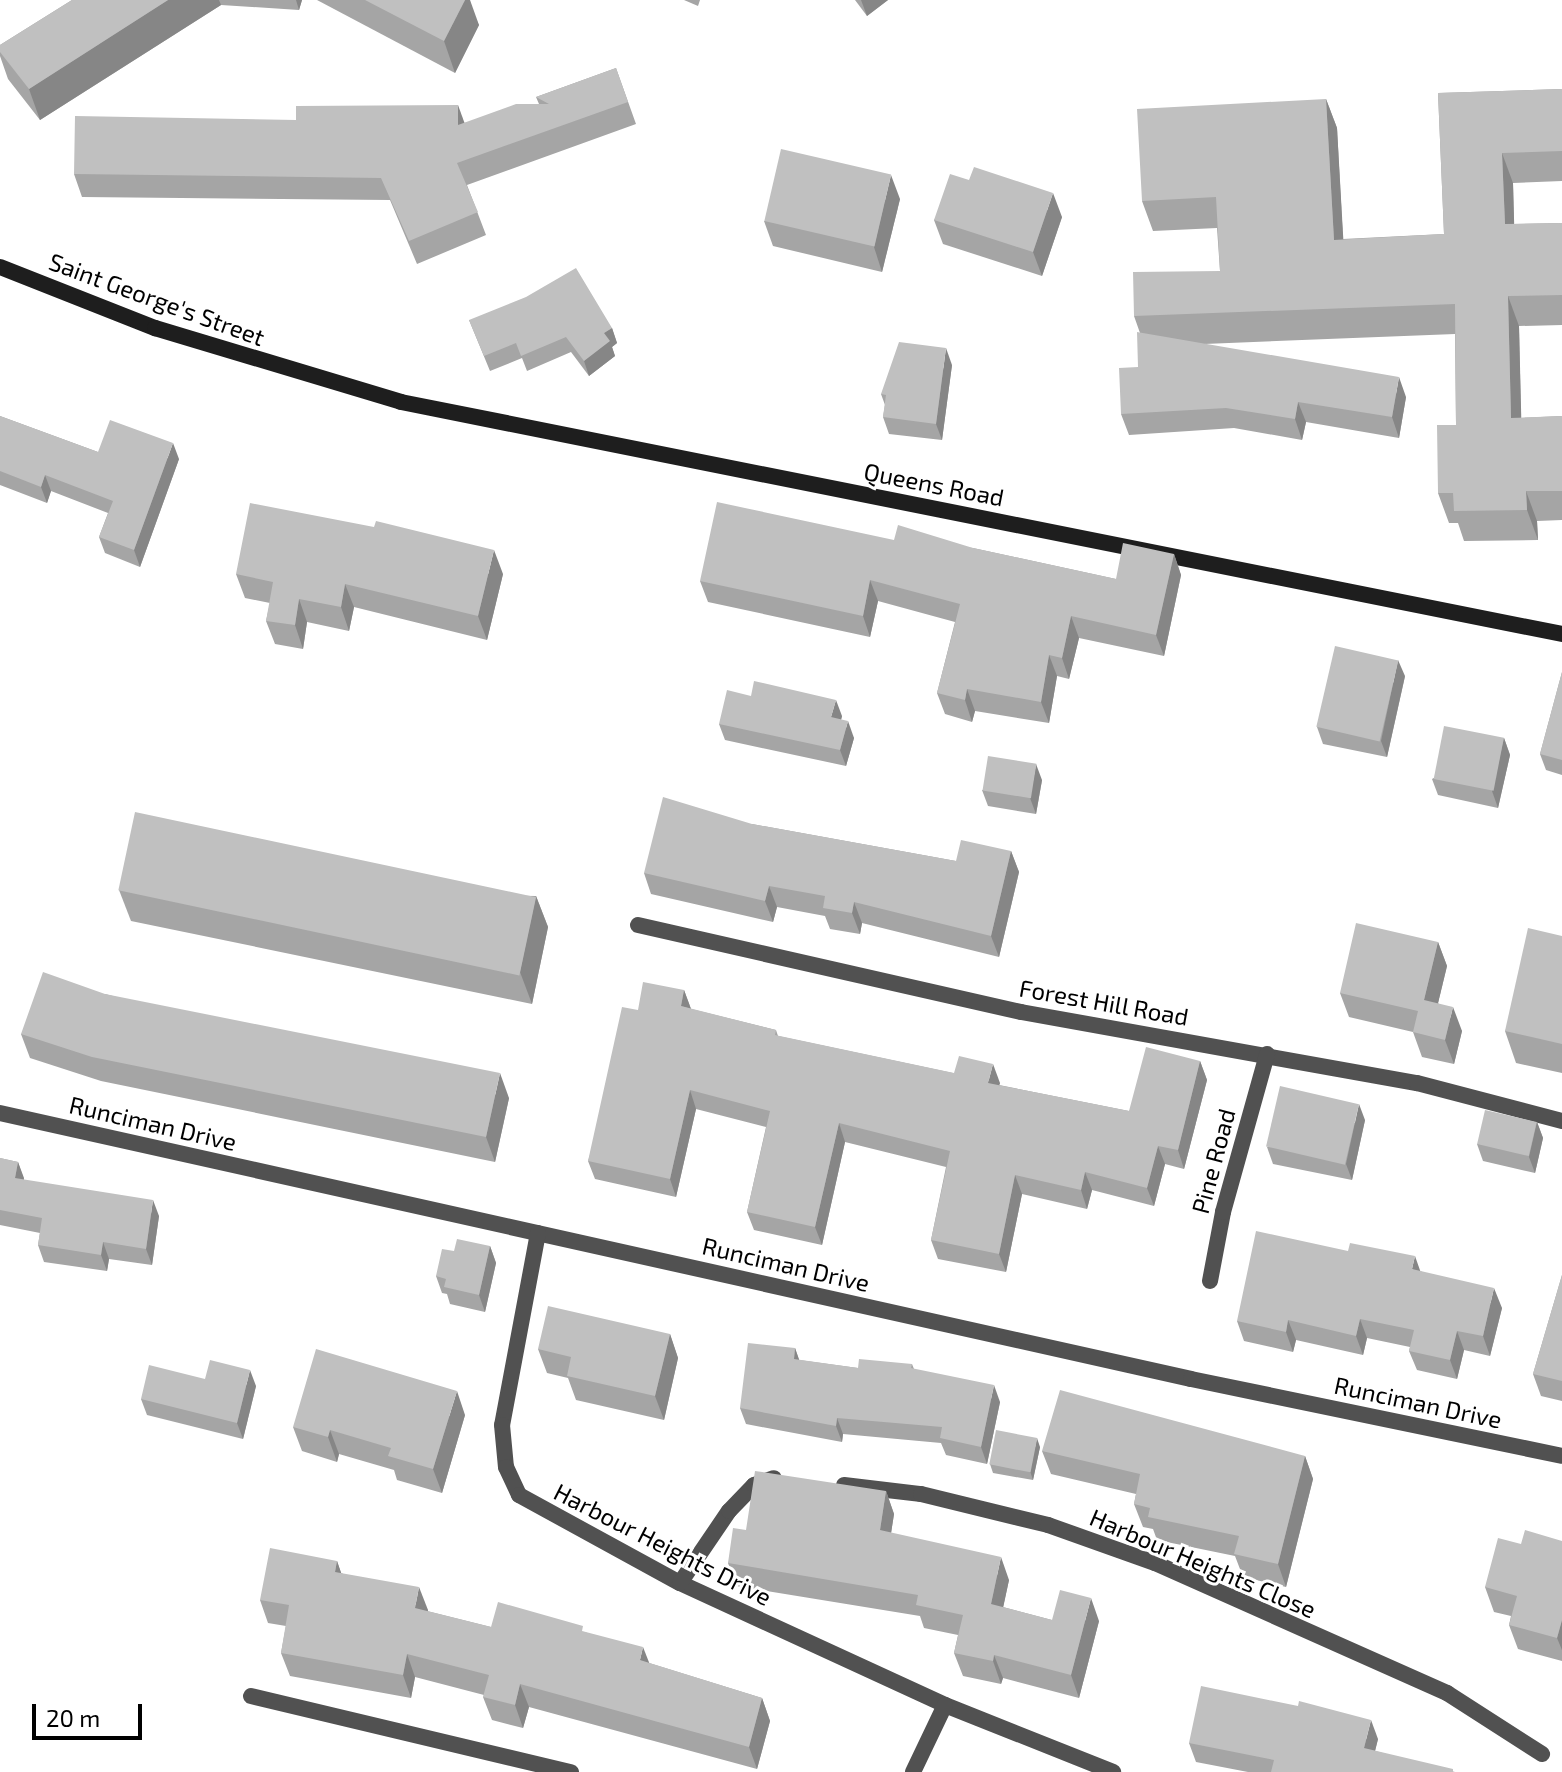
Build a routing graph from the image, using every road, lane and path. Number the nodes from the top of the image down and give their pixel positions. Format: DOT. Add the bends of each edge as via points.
graph roads {
  1 [pos="0,267"];
  2 [pos="299,375"];
  3 [pos="1562,634"];
  4 [pos="638,925"];
  5 [pos="1267,1054"];
  6 [pos="0,1113"];
  7 [pos="1562,1121"];
  8 [pos="538,1233"];
  9 [pos="1210,1281"];
  10 [pos="1562,1456"];
  11 [pos="790,1480"];
  12 [pos="819,1483"];
  13 [pos="680,1583"];
  14 [pos="251,1696"];
  15 [pos="945,1705"];
  16 [pos="1542,1754"];
  17 [pos="571,1772"];
  18 [pos="913,1772"];
  19 [pos="1113,1772"];
  1 -- 2 [label="main road, Saint George's Street" via="155,328"];
  2 -- 3 [label="main road, Queens Road" via="543,432"];
  4 -- 5 [label="street, Forest Hill Road" via="1021,1012"];
  5 -- 7 [label="street, Forest Hill Road" via="1417,1083"];
  5 -- 9 [label="street, Pine Road" via="1223,1212"];
  6 -- 8 [label="street, Runciman Drive"];
  8 -- 10 [label="street, Runciman Drive" via="1206,1383"];
  8 -- 13 [label="street, Harbour Heights Drive" via="504,1410 506,1467 519,1495"];
  11 -- 13 [label="street" via="754,1485 729,1511"];
  12 -- 16 [label="street, Harbour Heights Close" via="921,1494 1048,1525 1155,1563 1447,1693"];
  13 -- 15 [label="street, Harbour Heights Drive"];
  14 -- 17 [label="street"];
  15 -- 18 [label="street"];
  15 -- 19 [label="street, Harbour Heights Drive"];
}
